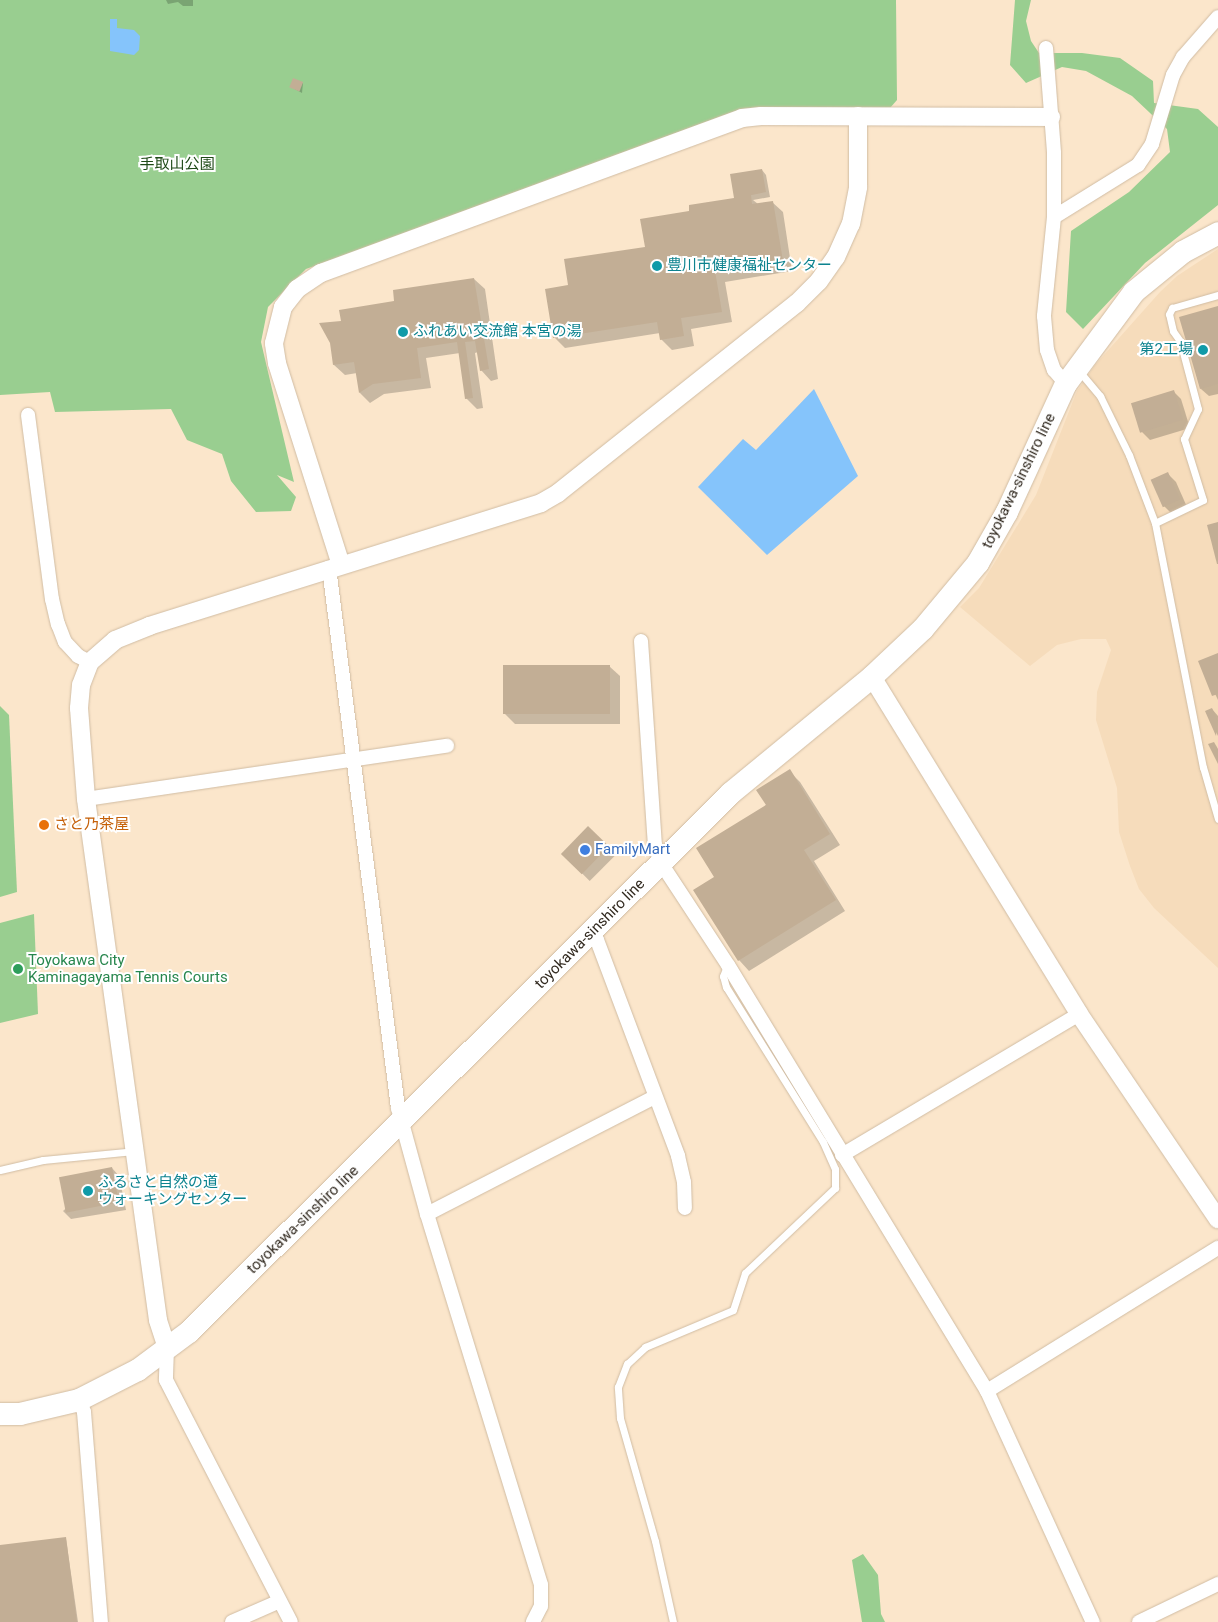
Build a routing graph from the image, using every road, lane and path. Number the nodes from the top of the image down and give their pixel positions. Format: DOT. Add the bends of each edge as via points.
graph roads {
  1 [pos="1218,17"];
  2 [pos="1046,48"];
  3 [pos="858,116"];
  4 [pos="1051,117"];
  5 [pos="1054,217"];
  6 [pos="1218,233"];
  7 [pos="1218,295"];
  8 [pos="1071,377"];
  9 [pos="28,415"];
  10 [pos="1155,523"];
  11 [pos="335,566"];
  12 [pos="641,641"];
  13 [pos="90,662"];
  14 [pos="872,677"];
  15 [pos="447,746"];
  16 [pos="351,760"];
  17 [pos="86,798"];
  18 [pos="1218,819"];
  19 [pos="661,863"];
  20 [pos="590,933"];
  21 [pos="728,965"];
  22 [pos="1079,1014"];
  23 [pos="655,1097"];
  24 [pos="403,1123"];
  25 [pos="135,1151"];
  26 [pos="842,1155"];
  27 [pos="0,1170"];
  28 [pos="684,1208"];
  29 [pos="427,1214"];
  30 [pos="1218,1219"];
  31 [pos="1218,1248"];
  32 [pos="167,1348"];
  33 [pos="987,1391"];
  34 [pos="79,1400"];
  35 [pos="0,1414"];
  36 [pos="1218,1584"];
  37 [pos="280,1600"];
  38 [pos="101,1622"];
  39 [pos="232,1622"];
  40 [pos="291,1622"];
  41 [pos="533,1622"];
  42 [pos="673,1622"];
  43 [pos="1093,1622"];
  44 [pos="1139,1622"];
  1 -- 5 [label="street" via="1183,57 1173,75 1152,144 1138,165"];
  2 -- 4 [label="street"];
  3 -- 4 [label="street"];
  3 -- 11 [label="street" via="858,186 851,224 836,257 819,281 797,303 558,493 541,502"];
  3 -- 11 [label="street" via="761,116 718,126 321,274 297,289 283,307 274,343"];
  4 -- 5 [label="street"];
  5 -- 8 [label="street" via="1044,316 1047,350 1054,370"];
  6 -- 8 [label="main road, toyokawa-sinshiro line" via="1183,252 1134,292"];
  7 -- 10 [label="lane" via="1172,308 1169,314 1180,340 1198,409 1184,439 1203,500"];
  8 -- 10 [label="lane" via="1090,380 1100,396 1130,455"];
  8 -- 14 [label="main road, toyokawa-sinshiro line" via="1007,512 978,563 923,629"];
  9 -- 13 [label="street" via="54,608 65,642 78,656"];
  10 -- 18 [label="lane" via="1203,767"];
  11 -- 13 [label="street" via="149,626 115,640"];
  11 -- 16 [label="street"];
  12 -- 19 [label="street" via="655,845"];
  13 -- 17 [label="street" via="81,685 79,708"];
  14 -- 19 [label="main road, toyokawa-sinshiro line" via="768,759"];
  14 -- 22 [label="street"];
  15 -- 16 [label="street"];
  16 -- 17 [label="street"];
  16 -- 24 [label="street"];
  17 -- 25 [label="street"];
  19 -- 20 [label="main road, toyokawa-sinshiro line"];
  19 -- 21 [label="street"];
  20 -- 23 [label="street" via="597,940"];
  20 -- 24 [label="main road, toyokawa-sinshiro line"];
  21 -- 26 [label="street"];
  21 -- 42 [label="lane" via="723,976 726,987 823,1142 835,1169 835,1188 745,1273 733,1310 645,1347 627,1364 618,1387 620,1418 656,1541"];
  22 -- 26 [label="street"];
  22 -- 30 [label="street"];
  23 -- 28 [label="street" via="678,1156 684,1182"];
  23 -- 29 [label="street"];
  24 -- 29 [label="street"];
  24 -- 32 [label="main road, toyokawa-sinshiro line" via="189,1332"];
  25 -- 27 [label="lane" via="43,1160"];
  25 -- 32 [label="street" via="158,1320"];
  26 -- 33 [label="street"];
  29 -- 41 [label="street" via="541,1585 541,1606"];
  31 -- 33 [label="street"];
  32 -- 34 [label="main road, toyokawa-sinshiro line" via="121,1380"];
  32 -- 37 [label="street" via="166,1380"];
  33 -- 43 [label="street"];
  34 -- 35 [label="main road, toyokawa-sinshiro line" via="20,1414"];
  34 -- 38 [label="street" via="84,1412"];
  36 -- 44 [label="street"];
  37 -- 39 [label="street"];
  37 -- 40 [label="street"];
}
